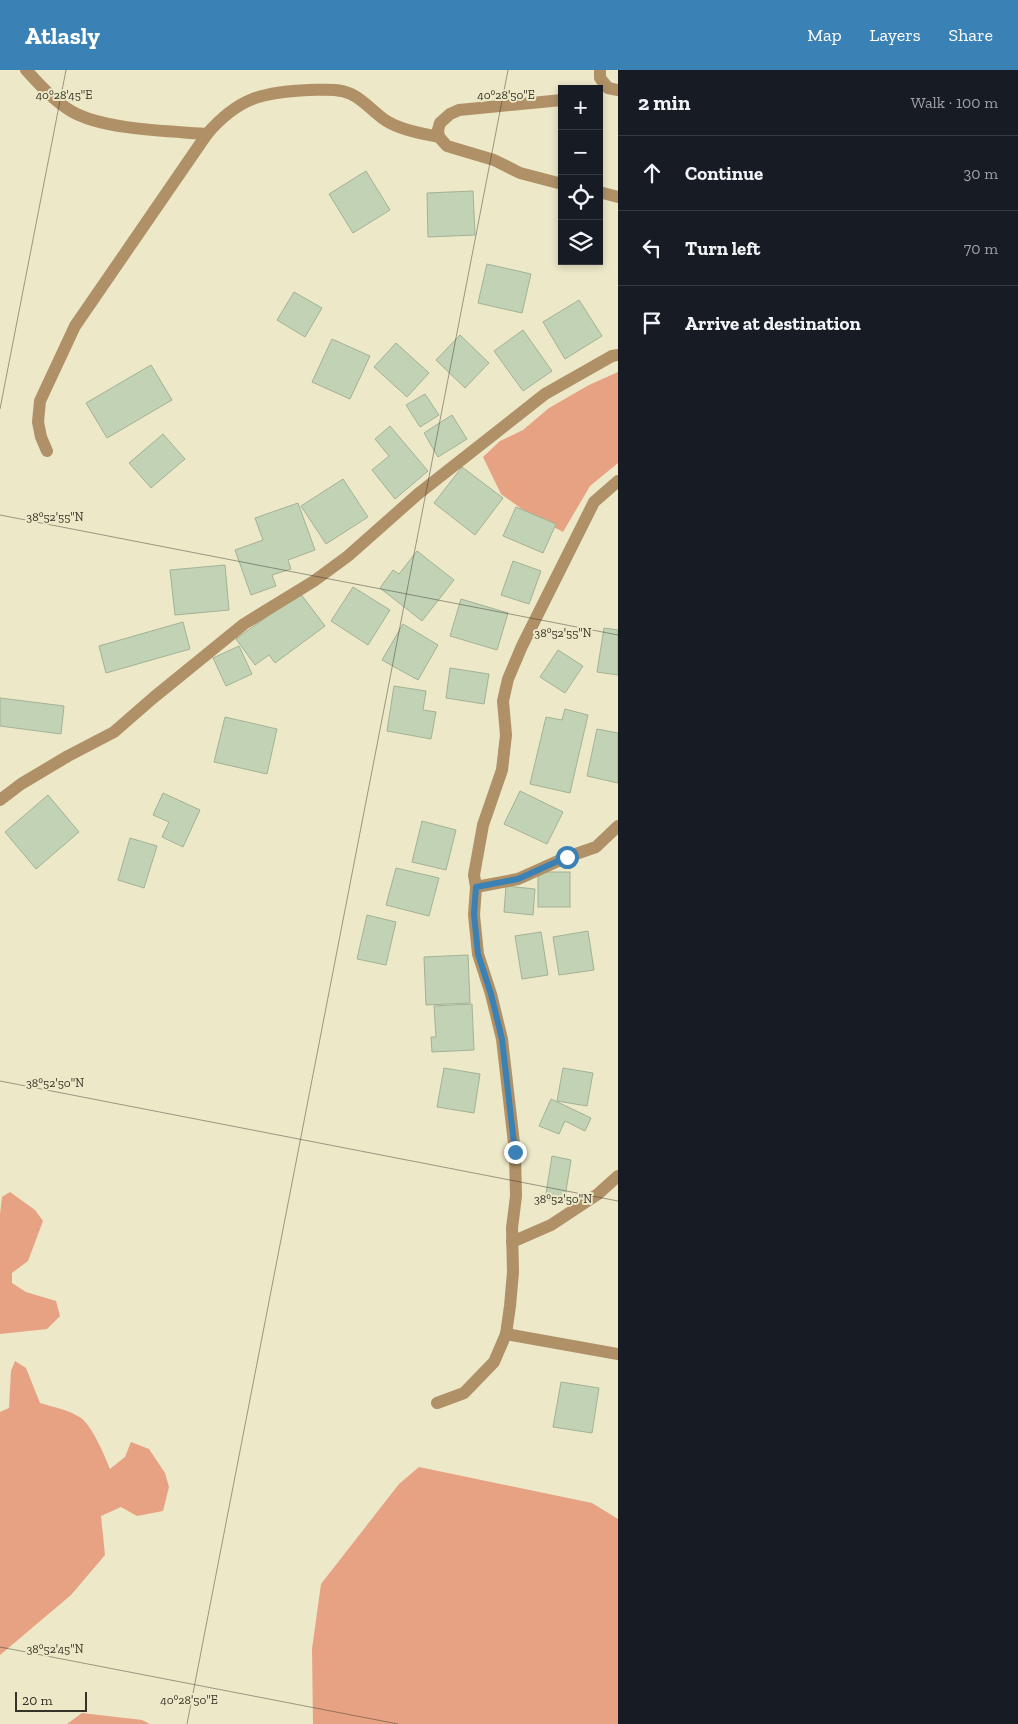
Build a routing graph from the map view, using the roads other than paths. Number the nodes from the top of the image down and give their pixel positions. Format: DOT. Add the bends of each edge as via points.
graph roads {
  1 [pos="26,70"];
  2 [pos="600,70"];
  3 [pos="609,90"];
  4 [pos="558,100"];
  5 [pos="207,134"];
  6 [pos="439,137"];
  7 [pos="558,183"];
  8 [pos="603,193"];
  9 [pos="618,197"];
  10 [pos="618,355"];
  11 [pos="47,451"];
  12 [pos="618,481"];
  13 [pos="0,800"];
  14 [pos="618,826"];
  15 [pos="476,887"];
  16 [pos="618,1176"];
  17 [pos="512,1242"];
  18 [pos="506,1334"];
  19 [pos="618,1354"];
  20 [pos="437,1403"];
  1 -- 5 [label="street" via="57,101 96,122"];
  2 -- 3 [label="street" via="600,78"];
  4 -- 6 [label="street" via="459,110 440,124"];
  5 -- 6 [label="street" via="232,109 263,95 282,91 340,90 360,100 385,120 402,128"];
  5 -- 11 [label="street" via="75,326 40,401 38,422"];
  6 -- 7 [label="street" via="447,146 494,160 520,173"];
  8 -- 9 [label="street"];
  10 -- 13 [label="street" via="545,394 418,494 348,556 244,624 114,732 21,784"];
  12 -- 15 [label="street" via="594,502 508,680 503,701 506,734 502,770 484,825 474,875"];
  14 -- 15 [label="street" via="596,847 518,879"];
  15 -- 17 [label="street" via="474,914 478,954 502,1039 515,1152"];
  16 -- 17 [label="street" via="598,1194 551,1225"];
  17 -- 18 [label="street" via="511,1297"];
  18 -- 19 [label="street"];
  18 -- 20 [label="street" via="494,1362 464,1393"];
}
